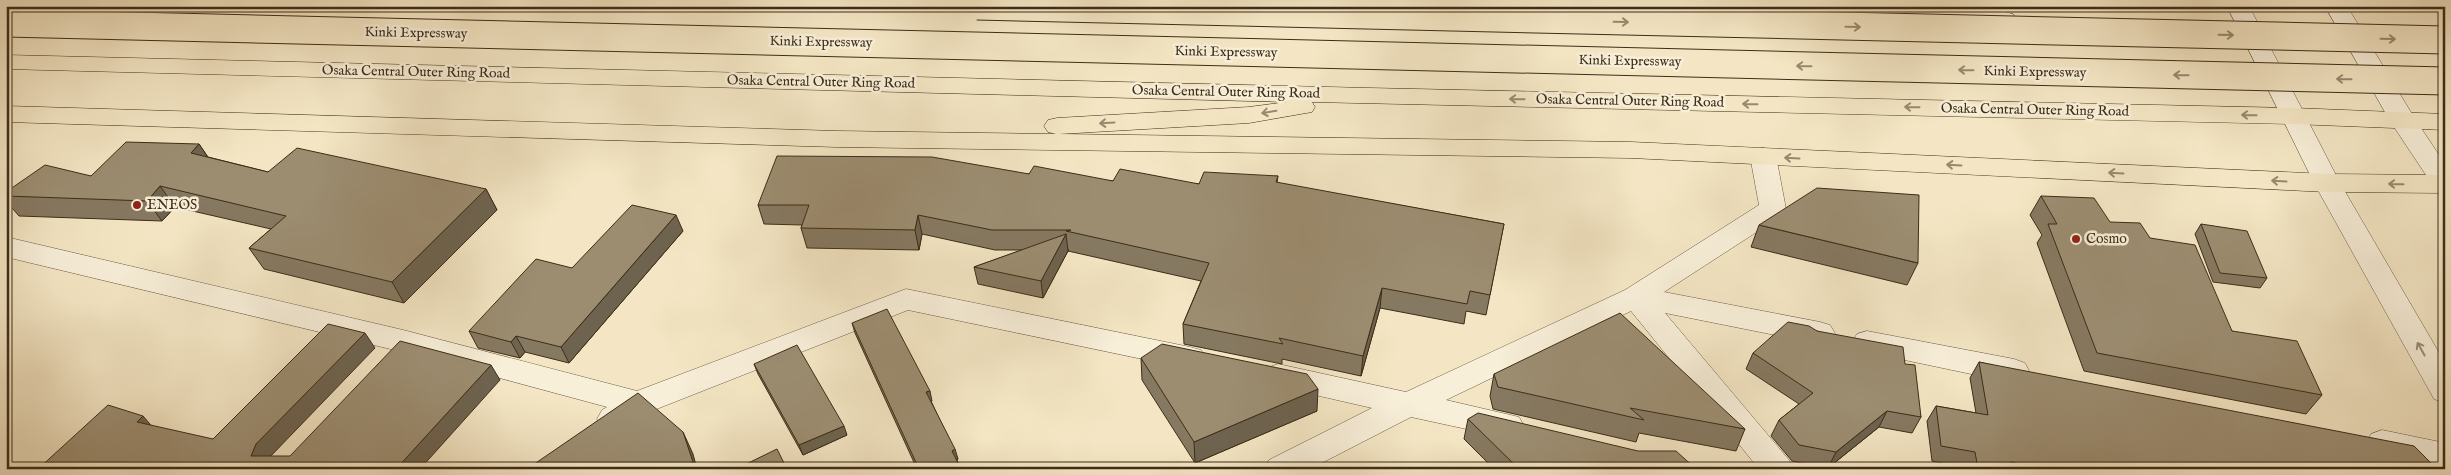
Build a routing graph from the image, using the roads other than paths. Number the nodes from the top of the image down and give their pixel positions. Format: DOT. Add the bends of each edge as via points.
graph roads {
  1 [pos="977,6"];
  2 [pos="1855,6"];
  3 [pos="2238,6"];
  4 [pos="2336,6"];
  5 [pos="6,23"];
  6 [pos="2128,33"];
  7 [pos="2445,40"];
  8 [pos="6,62"];
  9 [pos="2445,81"];
  10 [pos="1369,96"];
  11 [pos="6,114"];
  12 [pos="2293,116"];
  13 [pos="2403,121"];
  14 [pos="2445,122"];
  15 [pos="837,140"];
  16 [pos="1764,156"];
  17 [pos="2327,183"];
  18 [pos="2445,184"];
  19 [pos="6,247"];
  20 [pos="1635,297"];
  21 [pos="1216,363"];
  22 [pos="1254,371"];
  23 [pos="2043,377"];
  24 [pos="2445,391"];
  25 [pos="638,403"];
  26 [pos="1409,404"];
  27 [pos="1535,433"];
  28 [pos="589,436"];
  29 [pos="2354,438"];
  30 [pos="2445,456"];
  31 [pos="1280,469"];
  32 [pos="1778,469"];
  1 -- 6 [label="main road, one-way, bridge"];
  2 -- 6 [label="main road, bridge"];
  3 -- 12 [label="street"];
  4 -- 13 [label="street"];
  9 -- 5 [label="main road, Kinki Expressway, one-way, bridge"];
  6 -- 7 [label="main road, one-way, bridge"];
  8 -- 10 [label="main road, Osaka Central Outer Ring Road"];
  12 -- 10 [label="main road, Osaka Central Outer Ring Road, one-way"];
  10 -- 15 [label="main road, one-way" via="1249,116"];
  11 -- 15 [label="main road"];
  12 -- 13 [label="main road, Osaka Central Outer Ring Road"];
  12 -- 17 [label="street"];
  13 -- 14 [label="main road, Osaka Central Outer Ring Road"];
  13 -- 18 [label="street"];
  15 -- 16 [label="main road" via="1631,150"];
  17 -- 16 [label="main road, one-way"];
  16 -- 20 [label="street" via="1773,209"];
  18 -- 17 [label="main road, one-way"];
  24 -- 17 [label="street, one-way"];
  19 -- 25 [label="street" via="393,352"];
  20 -- 23 [label="street"];
  20 -- 26 [label="street"];
  20 -- 32 [label="street"];
  21 -- 25 [label="street" via="906,299"];
  22 -- 26 [label="street"];
  25 -- 28 [label="street"];
  26 -- 27 [label="street"];
  26 -- 31 [label="street"];
  29 -- 30 [label="street"];
}
